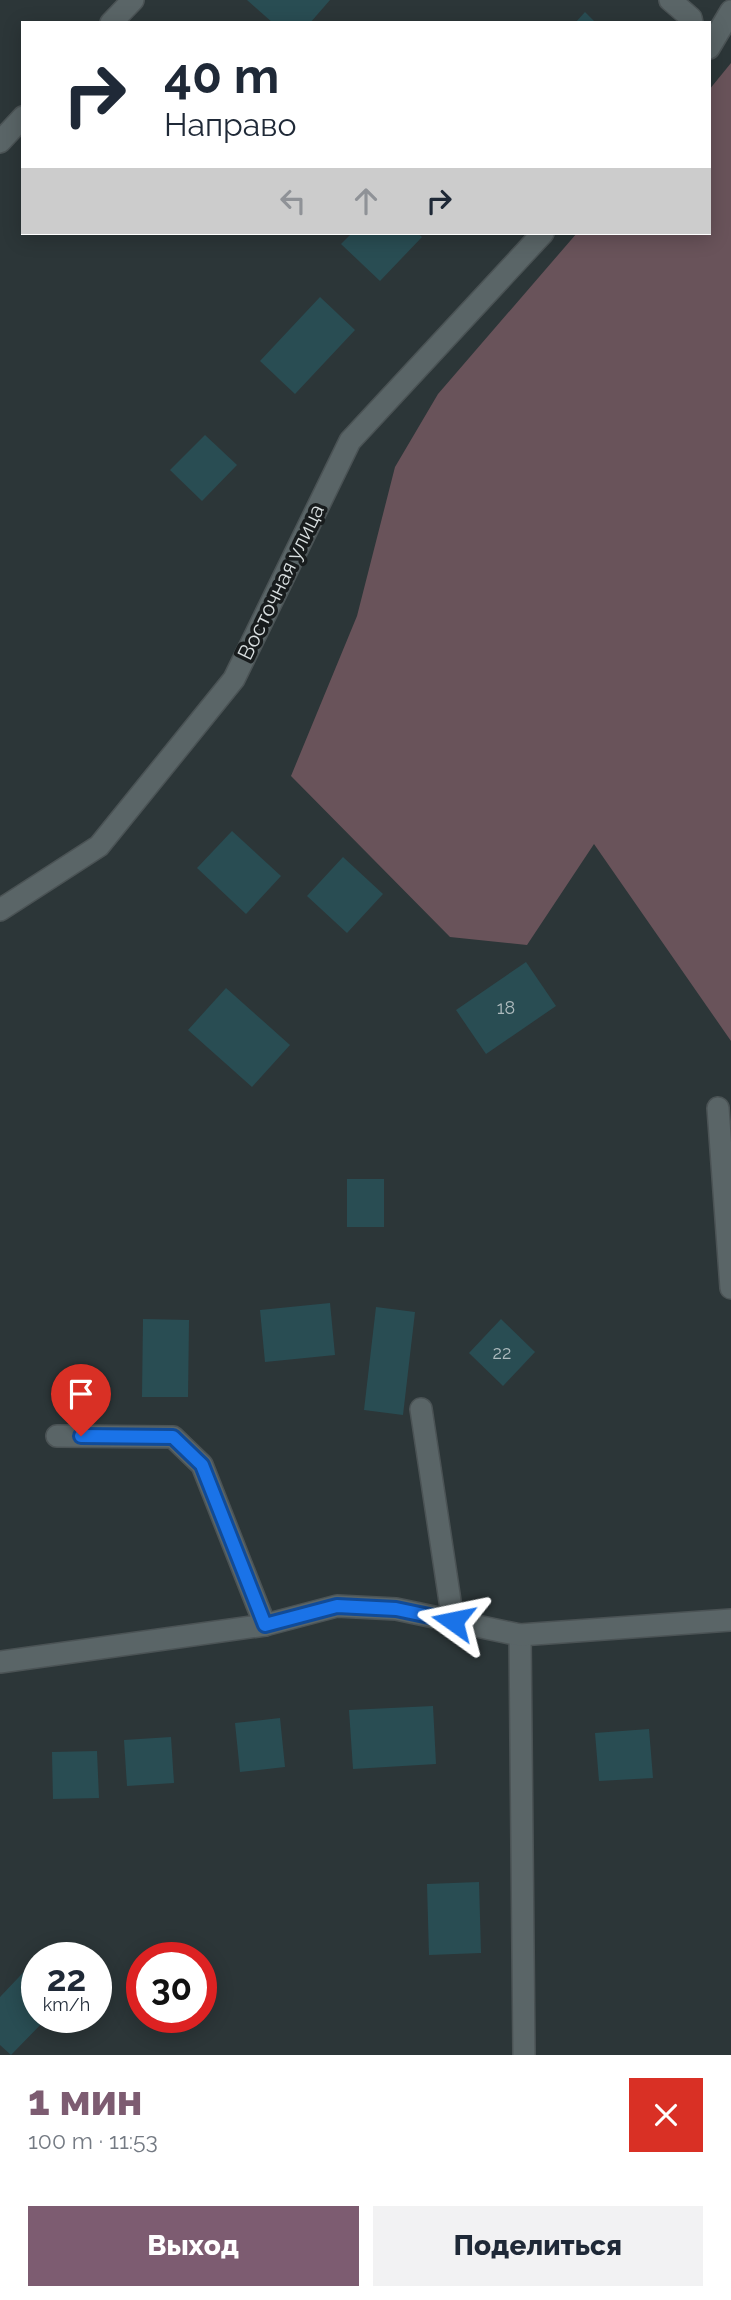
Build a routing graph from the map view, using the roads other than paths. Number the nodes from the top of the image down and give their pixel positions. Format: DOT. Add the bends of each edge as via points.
graph roads {
  1 [pos="133,0"];
  2 [pos="670,0"];
  3 [pos="731,11"];
  4 [pos="113,21"];
  5 [pos="692,21"];
  6 [pos="711,45"];
  7 [pos="21,119"];
  8 [pos="0,142"];
  9 [pos="541,235"];
  10 [pos="0,910"];
  11 [pos="718,1108"];
  12 [pos="731,1288"];
  13 [pos="421,1409"];
  14 [pos="57,1436"];
  15 [pos="731,1620"];
  16 [pos="453,1621"];
  17 [pos="265,1625"];
  18 [pos="520,1635"];
  19 [pos="0,1662"];
  20 [pos="524,2055"];
  1 -- 4 [label="street"];
  2 -- 5 [label="street"];
  3 -- 6 [label="street"];
  7 -- 8 [label="street"];
  9 -- 10 [label="street, Восточная улица" via="350,441 233,679 99,846"];
  11 -- 12 [label="street"];
  13 -- 16 [label="street"];
  14 -- 17 [label="street" via="173,1437 202,1465"];
  15 -- 18 [label="street"];
  16 -- 17 [label="street" via="396,1609 337,1606"];
  16 -- 18 [label="street"];
  17 -- 19 [label="street"];
  18 -- 20 [label="street"];
}
